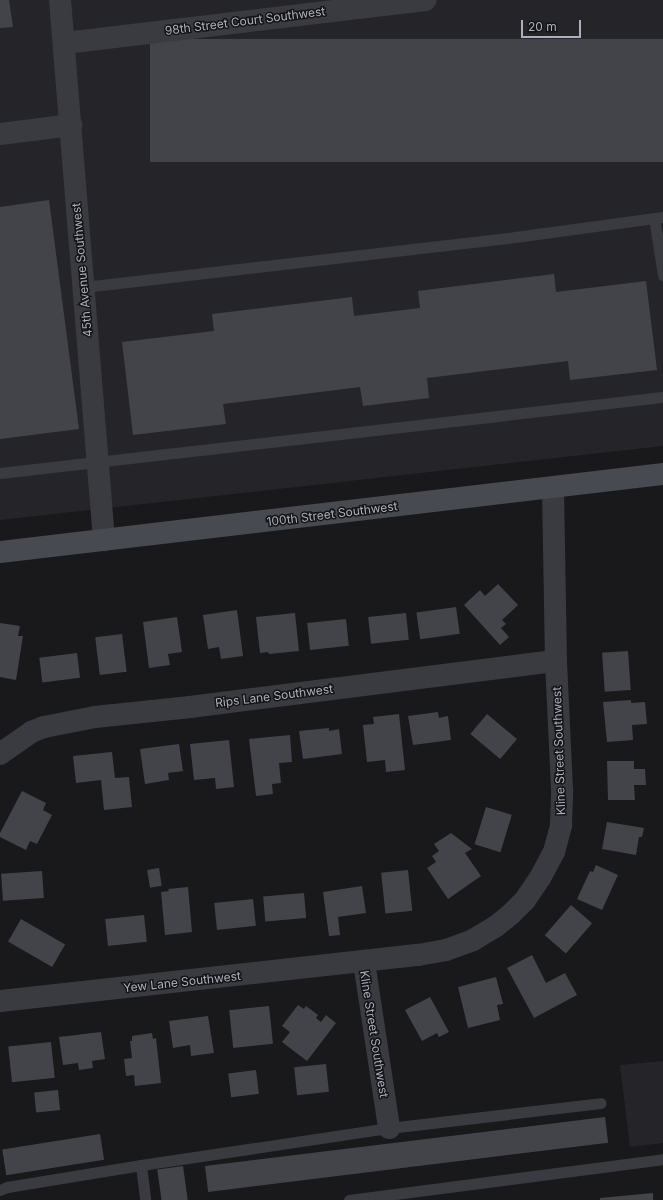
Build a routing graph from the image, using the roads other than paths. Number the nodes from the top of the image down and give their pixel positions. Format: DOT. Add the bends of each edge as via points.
graph roads {
  1 [pos="60,0"];
  2 [pos="425,0"];
  3 [pos="65,43"];
  4 [pos="71,126"];
  5 [pos="0,134"];
  6 [pos="659,218"];
  7 [pos="663,275"];
  8 [pos="84,286"];
  9 [pos="663,397"];
  10 [pos="98,462"];
  11 [pos="0,473"];
  12 [pos="663,474"];
  13 [pos="553,488"];
  14 [pos="104,540"];
  15 [pos="0,552"];
  16 [pos="556,661"];
  17 [pos="0,754"];
  18 [pos="364,962"];
  19 [pos="0,1001"];
  20 [pos="601,1103"];
  21 [pos="389,1128"];
  22 [pos="663,1159"];
  23 [pos="141,1165"];
  24 [pos="0,1190"];
  25 [pos="145,1200"];
  26 [pos="349,1200"];
  1 -- 3 [label="street, 45th Avenue Southwest"];
  2 -- 3 [label="street, 98th Street Court Southwest"];
  3 -- 4 [label="street, 45th Avenue Southwest"];
  4 -- 5 [label="street"];
  4 -- 8 [label="street, 45th Avenue Southwest"];
  6 -- 7 [label="lane"];
  6 -- 8 [label="lane" via="516,237"];
  8 -- 10 [label="street, 45th Avenue Southwest"];
  9 -- 10 [label="lane"];
  10 -- 11 [label="lane"];
  10 -- 14 [label="street, 45th Avenue Southwest"];
  12 -- 13 [label="main road, 100th Street Southwest"];
  13 -- 14 [label="main road, 100th Street Southwest"];
  13 -- 16 [label="street, Kline Street Southwest"];
  14 -- 15 [label="main road, 100th Street Southwest"];
  16 -- 17 [label="street, Rips Lane Southwest" via="95,717 31,732"];
  16 -- 18 [label="street, Kline Street Southwest" via="562,789 561,825 554,852 540,878 525,900 510,914 495,927 473,940 446,950"];
  18 -- 19 [label="street, Yew Lane Southwest"];
  18 -- 21 [label="street, Kline Street Southwest"];
  20 -- 21 [label="lane"];
  21 -- 23 [label="lane"];
  22 -- 26 [label="lane"];
  23 -- 24 [label="lane"];
  23 -- 25 [label="lane"];
}
